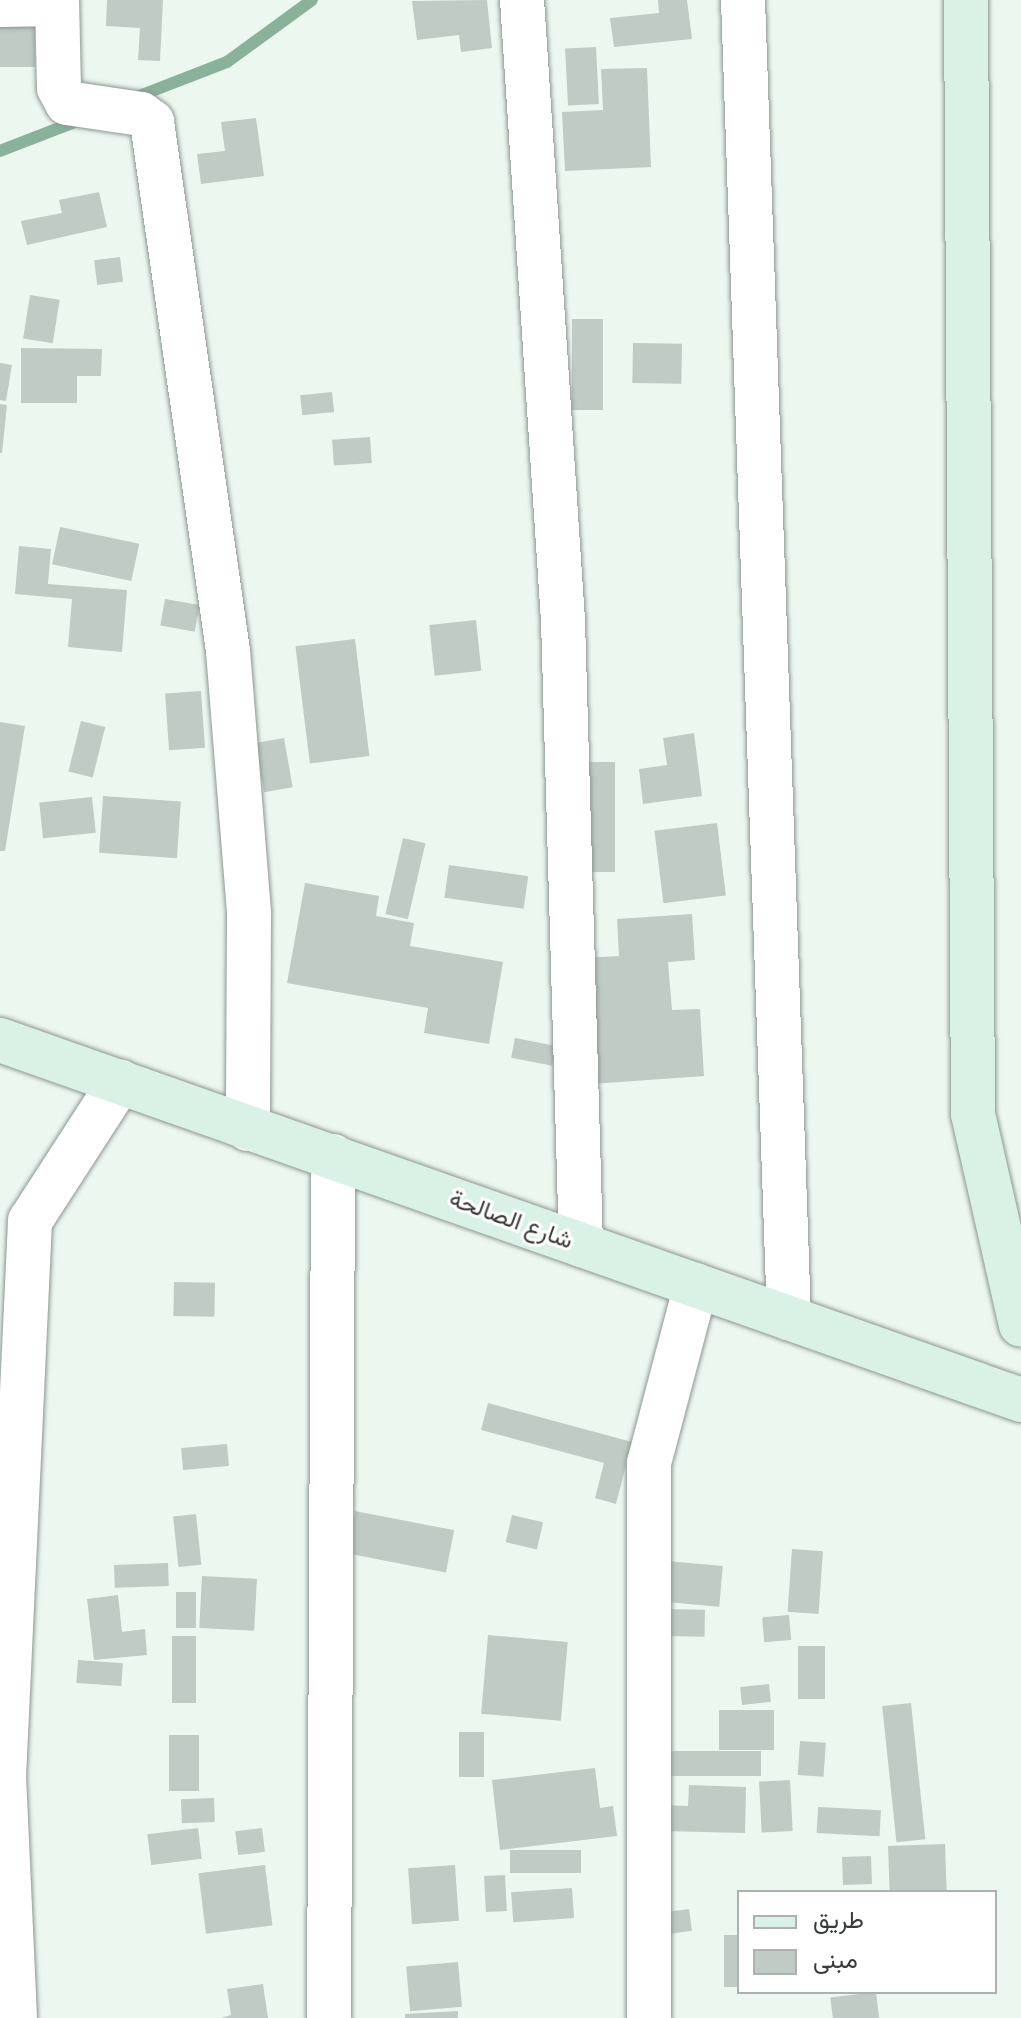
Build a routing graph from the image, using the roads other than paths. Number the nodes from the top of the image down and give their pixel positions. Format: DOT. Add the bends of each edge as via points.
graph roads {
  1 [pos="522,0"];
  2 [pos="743,0"];
  3 [pos="966,0"];
  4 [pos="57,2"];
  5 [pos="0,5"];
  6 [pos="0,1040"];
  7 [pos="120,1082"];
  8 [pos="248,1129"];
  9 [pos="333,1156"];
  10 [pos="581,1245"];
  11 [pos="696,1285"];
  12 [pos="789,1318"];
  13 [pos="1021,1325"];
  14 [pos="1021,1400"];
  15 [pos="4,1917"];
  16 [pos="15,2018"];
  17 [pos="329,2018"];
  18 [pos="649,2018"];
  1 -- 10 [label="street" via="563,620"];
  2 -- 12 [label="street"];
  3 -- 13 [label="street" via="973,1114"];
  4 -- 5 [label="street"];
  4 -- 8 [label="street" via="59,88 67,103 119,116 141,114 152,122 228,651 249,914"];
  6 -- 7 [label="street, شارع الصالحة"];
  7 -- 8 [label="street, شارع الصالحة"];
  7 -- 15 [label="street" via="30,1221 4,1777"];
  8 -- 9 [label="street, شارع الصالحة"];
  9 -- 10 [label="street, شارع الصالحة"];
  9 -- 17 [label="street"];
  10 -- 11 [label="street, شارع الصالحة"];
  11 -- 12 [label="street, شارع الصالحة"];
  11 -- 18 [label="street" via="649,1463"];
  12 -- 14 [label="street, شارع الصالحة"];
  15 -- 16 [label="street"];
}
